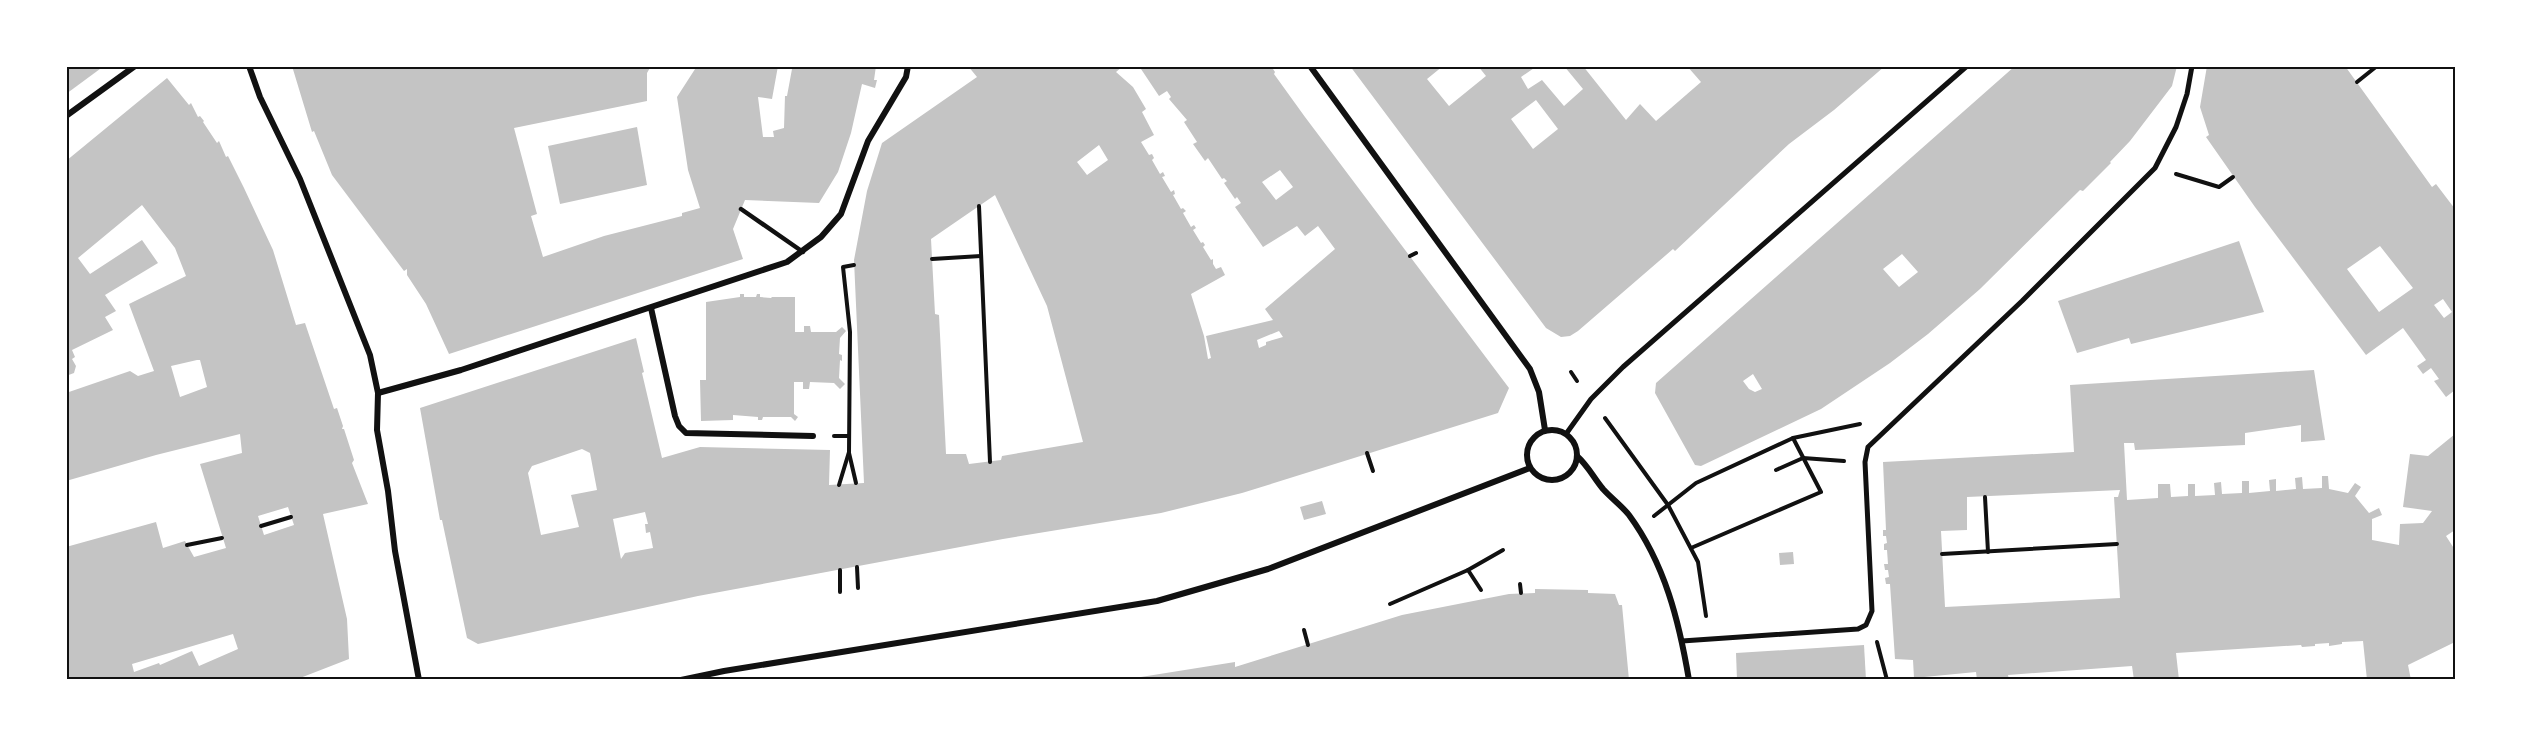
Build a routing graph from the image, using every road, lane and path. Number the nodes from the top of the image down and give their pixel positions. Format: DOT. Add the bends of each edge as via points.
graph roads {
  1 [pos="135,66"];
  2 [pos="249,66"];
  3 [pos="908,66"];
  4 [pos="1310,66"];
  5 [pos="1967,66"];
  6 [pos="2192,66"];
  7 [pos="2377,66"];
  8 [pos="2357,82"];
  9 [pos="66,116"];
  10 [pos="2155,168"];
  11 [pos="2233,177"];
  12 [pos="979,206"];
  13 [pos="741,210"];
  14 [pos="802,252"];
  15 [pos="1416,253"];
  16 [pos="981,256"];
  17 [pos="1410,256"];
  18 [pos="932,259"];
  19 [pos="854,265"];
  20 [pos="651,308"];
  21 [pos="1571,372"];
  22 [pos="378,393"];
  23 [pos="1591,399"];
  24 [pos="1901,415"];
  25 [pos="1545,430"];
  26 [pos="1566,434"];
  27 [pos="813,436"];
  28 [pos="1793,438"];
  29 [pos="849,452"];
  30 [pos="1367,453"];
  31 [pos="1577,456"];
  32 [pos="1803,458"];
  33 [pos="990,462"];
  34 [pos="1864,462"];
  35 [pos="1530,468"];
  36 [pos="1776,470"];
  37 [pos="1373,471"];
  38 [pos="856,483"];
  39 [pos="839,485"];
  40 [pos="1985,497"];
  41 [pos="1668,505"];
  42 [pos="291,517"];
  43 [pos="1651,518"];
  44 [pos="261,526"];
  45 [pos="222,537"];
  46 [pos="2117,544"];
  47 [pos="187,545"];
  48 [pos="1691,548"];
  49 [pos="1503,550"];
  50 [pos="1988,552"];
  51 [pos="1942,554"];
  52 [pos="857,567"];
  53 [pos="840,570"];
  54 [pos="1468,570"];
  55 [pos="1520,584"];
  56 [pos="858,588"];
  57 [pos="1481,590"];
  58 [pos="840,592"];
  59 [pos="1521,593"];
  60 [pos="1389,604"];
  61 [pos="1706,616"];
  62 [pos="1866,625"];
  63 [pos="1304,630"];
  64 [pos="1682,642"];
  65 [pos="1308,645"];
  66 [pos="419,680"];
  67 [pos="681,680"];
  68 [pos="1689,680"];
  69 [pos="1887,680"];
  1 -- 9 [label="street"];
  2 -- 22 [label="street" via="300,179 370,355"];
  3 -- 14 [label="street" via="906,77 868,141 841,214"];
  4 -- 25 [label="street" via="1530,369 1539,392"];
  5 -- 23 [label="street"];
  6 -- 10 [label="street" via="2176,128"];
  7 -- 8 [label="path"];
  10 -- 11 [label="path" via="2218,187"];
  10 -- 24 [label="street"];
  12 -- 16 [label="path"];
  13 -- 14 [label="lane"];
  14 -- 20 [label="street" via="787,262"];
  15 -- 17 [label="path"];
  16 -- 18 [label="path"];
  16 -- 33 [label="path"];
  19 -- 29 [label="path" via="843,267 850,332"];
  20 -- 22 [label="street"];
  20 -- 27 [label="street" via="675,416 686,433"];
  21 -- 23 [label="path"];
  22 -- 66 [label="street" via="376,430"];
  23 -- 26 [label="street"];
  23 -- 41 [label="path"];
  24 -- 28 [label="path"];
  24 -- 34 [label="street" via="1872,441"];
  25 -- 26 [label="street"];
  25 -- 35 [label="street" via="1528,447"];
  26 -- 31 [label="street" via="1576,447"];
  28 -- 32 [label="path"];
  28 -- 41 [label="path" via="1696,483"];
  29 -- 38 [label="path"];
  29 -- 39 [label="path"];
  30 -- 37 [label="path"];
  31 -- 35 [label="street" via="1571,472 1556,480 1540,477"];
  31 -- 64 [label="street" via="1627,513 1655,559 1666,583"];
  32 -- 34 [label="path"];
  32 -- 36 [label="path"];
  32 -- 48 [label="path" via="1821,492"];
  34 -- 62 [label="street" via="1872,611"];
  35 -- 67 [label="street" via="1268,568 1157,601"];
  40 -- 50 [label="path"];
  41 -- 43 [label="path"];
  41 -- 48 [label="path"];
  42 -- 44 [label="path"];
  45 -- 47 [label="path"];
  46 -- 50 [label="path"];
  48 -- 61 [label="path" via="1698,562"];
  49 -- 54 [label="path"];
  50 -- 51 [label="path"];
  52 -- 56 [label="path"];
  53 -- 58 [label="path"];
  54 -- 57 [label="path"];
  54 -- 60 [label="path"];
  55 -- 59 [label="path"];
  62 -- 64 [label="street" via="1858,629"];
  62 -- 69 [label="path" via="1876,632"];
  63 -- 65 [label="path"];
  64 -- 68 [label="street"];
}
